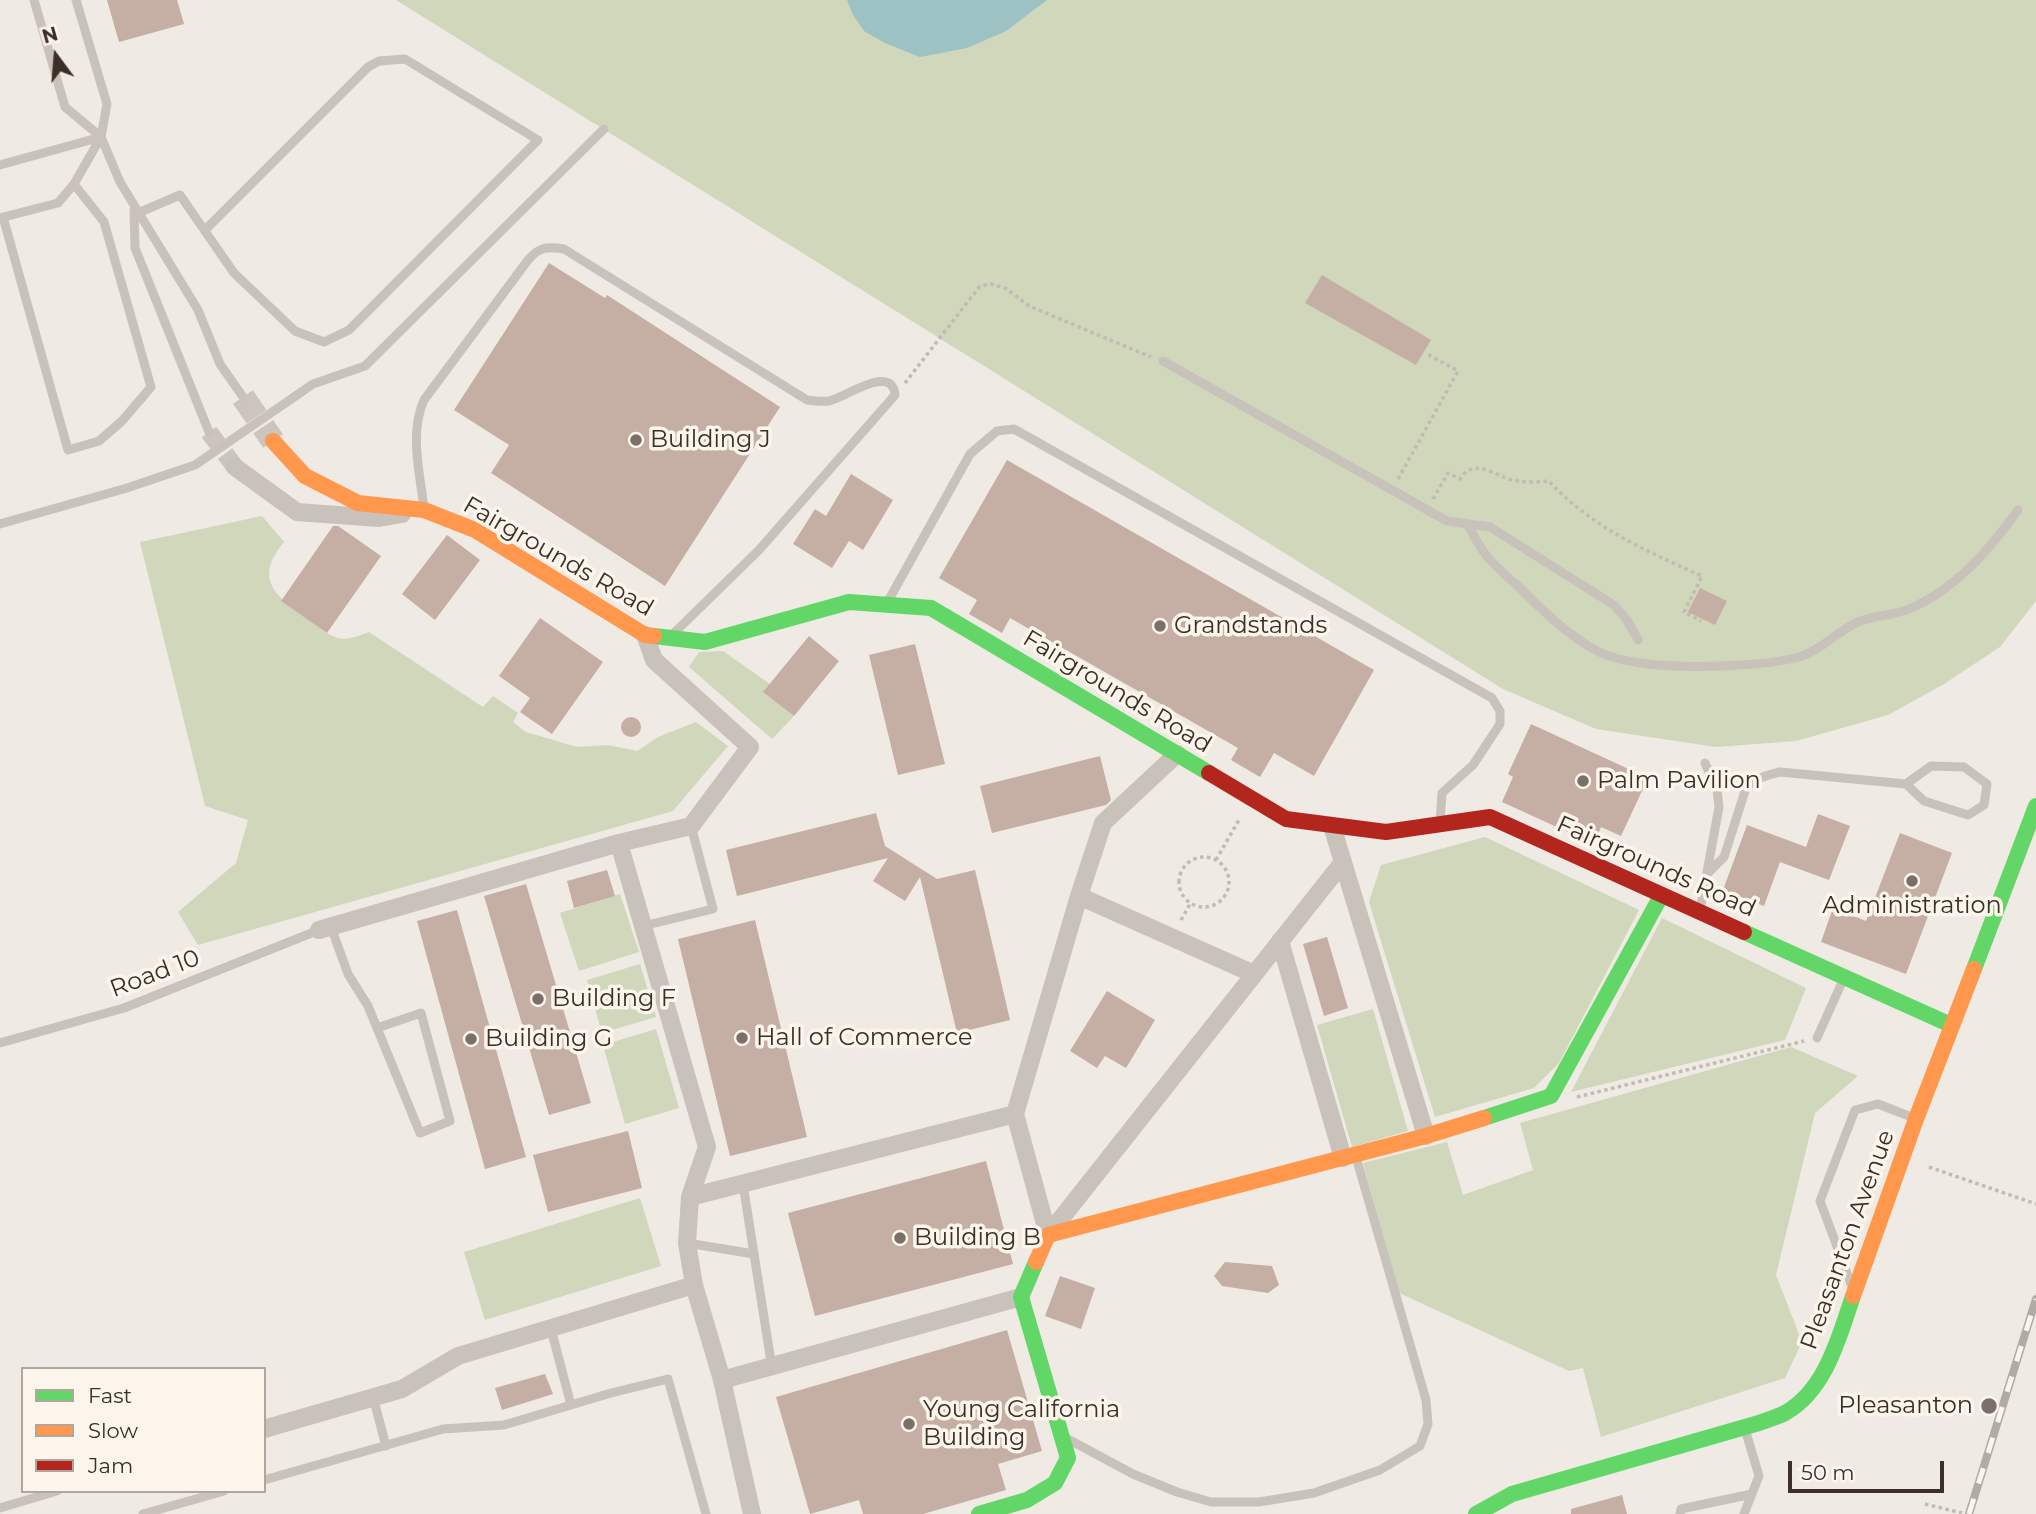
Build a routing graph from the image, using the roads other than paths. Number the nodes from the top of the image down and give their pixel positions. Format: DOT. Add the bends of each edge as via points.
graph roads {
  1 [pos="34,0"];
  2 [pos="76,0"];
  3 [pos="604,129"];
  4 [pos="101,137"];
  5 [pos="0,165"];
  6 [pos="74,184"];
  7 [pos="136,209"];
  8 [pos="1,217"];
  9 [pos="205,230"];
  10 [pos="1163,360"];
  11 [pos="243,397"];
  12 [pos="209,432"];
  13 [pos="273,441"];
  14 [pos="235,467"];
  15 [pos="424,510"];
  16 [pos="2018,510"];
  17 [pos="0,524"];
  18 [pos="1466,524"];
  19 [pos="886,604"];
  20 [pos="645,635"];
  21 [pos="669,638"];
  22 [pos="1638,640"];
  23 [pos="1177,754"];
  24 [pos="1705,763"];
  25 [pos="1906,784"];
  26 [pos="2036,806"];
  27 [pos="1440,825"];
  28 [pos="691,826"];
  29 [pos="1332,827"];
  30 [pos="619,843"];
  31 [pos="1343,862"];
  32 [pos="1709,872"];
  33 [pos="1079,896"];
  34 [pos="1661,896"];
  35 [pos="1700,911"];
  36 [pos="643,926"];
  37 [pos="325,929"];
  38 [pos="1280,941"];
  39 [pos="1254,974"];
  40 [pos="1844,979"];
  41 [pos="1951,1026"];
  42 [pos="377,1028"];
  43 [pos="1817,1038"];
  44 [pos="0,1043"];
  45 [pos="1015,1114"];
  46 [pos="1916,1119"];
  47 [pos="1426,1136"];
  48 [pos="1349,1156"];
  49 [pos="743,1184"];
  50 [pos="690,1197"];
  51 [pos="1048,1235"];
  52 [pos="687,1243"];
  53 [pos="754,1254"];
  54 [pos="694,1285"];
  55 [pos="1854,1293"];
  56 [pos="1021,1297"];
  57 [pos="551,1329"];
  58 [pos="772,1368"];
  59 [pos="722,1380"];
  60 [pos="373,1398"];
  61 [pos="571,1405"];
  62 [pos="266,1428"];
  63 [pos="1744,1428"];
  64 [pos="1062,1436"];
  65 [pos="386,1446"];
  66 [pos="266,1479"];
  67 [pos="50,1493"];
  68 [pos="217,1493"];
  69 [pos="1752,1494"];
  70 [pos="0,1508"];
  71 [pos="143,1514"];
  72 [pos="706,1514"];
  73 [pos="752,1514"];
  74 [pos="979,1514"];
  75 [pos="1476,1514"];
  76 [pos="1680,1514"];
  77 [pos="1744,1514"];
  1 -- 4 [label="lane" via="65,107"];
  2 -- 4 [label="lane" via="107,104"];
  3 -- 17 [label="lane" via="365,366 313,384 195,465"];
  4 -- 5 [label="lane"];
  4 -- 6 [label="lane"];
  4 -- 7 [label="lane"];
  6 -- 8 [label="lane" via="58,203"];
  6 -- 8 [label="lane" via="104,222 151,387 99,441 68,450"];
  7 -- 9 [label="lane" via="180,195"];
  7 -- 11 [label="lane" via="198,310 220,364"];
  7 -- 12 [label="lane" via="135,248"];
  9 -- 9 [label="lane" via="234,273 278,316 295,331 324,342 349,330 538,139 405,59 379,61"];
  10 -- 18 [label="lane" via="1447,522"];
  13 -- 15 [label="street, Fairgrounds Road" via="305,476 358,503"];
  14 -- 15 [label="street" via="297,512 379,518"];
  15 -- 20 [label="street, Fairgrounds Road" via="475,530"];
  15 -- 21 [label="lane" via="416,430 424,400 528,260 549,246 564,249 807,400 828,401 880,380 889,382 895,396 759,550"];
  16 -- 18 [label="lane" via="1974,564 1946,588 1909,609 1849,626 1800,657 1717,666 1651,664 1601,653 1563,627 1501,570"];
  18 -- 22 [label="lane" via="1490,527 1614,605"];
  19 -- 21 [label="street, Fairgrounds Road" via="849,601 705,642"];
  19 -- 23 [label="street, Fairgrounds Road" via="931,608"];
  19 -- 27 [label="lane" via="970,454 997,431 1014,429 1492,698 1500,712 1500,724 1473,765 1442,793"];
  20 -- 21 [label="street, Fairgrounds Road"];
  20 -- 28 [label="street" via="654,660 750,747"];
  23 -- 29 [label="street, Fairgrounds Road" via="1286,819"];
  23 -- 33 [label="street" via="1103,823"];
  24 -- 32 [label="lane" via="1719,798"];
  25 -- 25 [label="lane" via="1924,802 1968,815 1984,805 1987,784 1964,767 1931,765"];
  25 -- 32 [label="lane" via="1780,772 1761,778 1746,788 1724,857"];
  26 -- 41 [label="street, Pleasanton Avenue"];
  27 -- 29 [label="street, Fairgrounds Road" via="1386,832"];
  27 -- 34 [label="street, Fairgrounds Road" via="1490,817"];
  28 -- 30 [label="street"];
  28 -- 36 [label="lane" via="713,909"];
  29 -- 31 [label="street"];
  30 -- 36 [label="street"];
  30 -- 37 [label="street"];
  31 -- 38 [label="street"];
  31 -- 47 [label="street"];
  32 -- 35 [label="lane"];
  33 -- 39 [label="street"];
  33 -- 45 [label="street"];
  34 -- 35 [label="street, Fairgrounds Road"];
  34 -- 47 [label="street" via="1551,1096"];
  35 -- 40 [label="street, Fairgrounds Road"];
  36 -- 50 [label="street" via="707,1147"];
  37 -- 42 [label="lane"];
  37 -- 44 [label="lane, Road 10" via="124,1008"];
  38 -- 39 [label="street"];
  38 -- 48 [label="street"];
  39 -- 51 [label="street"];
  40 -- 41 [label="street, Fairgrounds Road"];
  40 -- 43 [label="lane"];
  41 -- 46 [label="street, Pleasanton Avenue"];
  42 -- 42 [label="lane" via="420,1132 450,1121 421,1013"];
  45 -- 49 [label="street"];
  45 -- 51 [label="street"];
  46 -- 55 [label="street, Pleasanton Avenue"];
  46 -- 55 [label="lane" via="1878,1104 1855,1110 1820,1201"];
  47 -- 48 [label="street"];
  48 -- 51 [label="street"];
  48 -- 64 [label="lane" via="1426,1400 1428,1424 1420,1446 1380,1470 1314,1493 1259,1502 1211,1502 1133,1474"];
  49 -- 50 [label="street"];
  49 -- 53 [label="lane"];
  50 -- 52 [label="street"];
  51 -- 56 [label="street"];
  52 -- 53 [label="lane"];
  52 -- 54 [label="street"];
  53 -- 58 [label="lane"];
  54 -- 57 [label="street"];
  54 -- 59 [label="street"];
  55 -- 63 [label="street, Pleasanton Avenue" via="1830,1361 1805,1397 1785,1413"];
  56 -- 58 [label="street"];
  56 -- 64 [label="street"];
  57 -- 60 [label="street" via="458,1356 402,1389"];
  57 -- 61 [label="lane"];
  58 -- 59 [label="street"];
  59 -- 73 [label="street"];
  60 -- 62 [label="street"];
  60 -- 65 [label="lane"];
  61 -- 65 [label="lane" via="504,1425 443,1429"];
  61 -- 72 [label="lane" via="668,1379"];
  63 -- 69 [label="lane" via="1759,1476"];
  63 -- 75 [label="street, Pleasanton Avenue" via="1512,1494"];
  64 -- 74 [label="street" via="1068,1458 1055,1483 1027,1500"];
  65 -- 66 [label="lane"];
  67 -- 70 [label="lane"];
  68 -- 71 [label="lane"];
  69 -- 76 [label="lane" via="1681,1509"];
  69 -- 77 [label="lane"];
}
